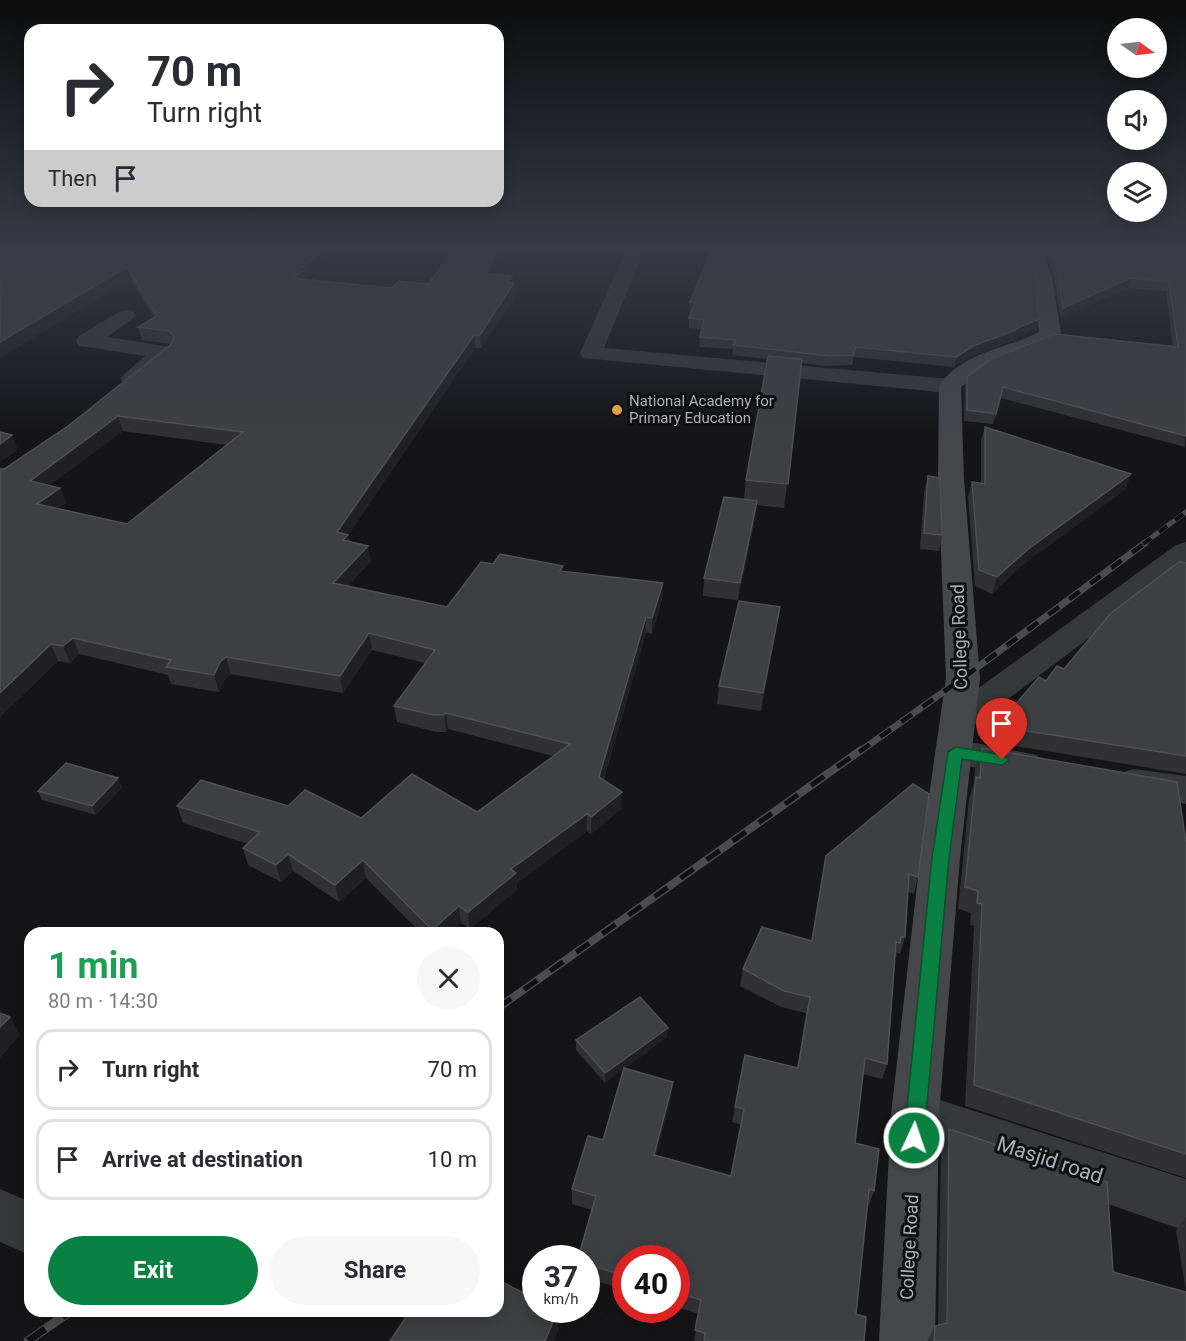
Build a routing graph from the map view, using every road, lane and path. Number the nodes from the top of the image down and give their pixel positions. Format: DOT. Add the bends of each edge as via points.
graph roads {
  1 [pos="609,311"];
  2 [pos="1047,311"];
  3 [pos="126,316"];
  4 [pos="950,386"];
  5 [pos="118,389"];
  6 [pos="1186,551"];
  7 [pos="957,736"];
  8 [pos="1059,770"];
  9 [pos="1105,777"];
  10 [pos="1186,790"];
  11 [pos="915,1115"];
  12 [pos="1186,1205"];
  13 [pos="0,1215"];
  14 [pos="24,1226"];
  15 [pos="907,1341"];
  1 -- 4 [label="street" via="591,353"];
  2 -- 4 [label="street" via="1050,334 1045,338 980,362 961,373"];
  3 -- 5 [label="street" via="87,341 164,352"];
  4 -- 7 [label="street, College Road" via="951,479 963,678"];
  6 -- 7 [label="street"];
  7 -- 8 [label="street"];
  7 -- 11 [label="street, College Road" via="940,858"];
  9 -- 10 [label="street"];
  11 -- 12 [label="street, Masjid road"];
  11 -- 15 [label="street, College Road"];
  13 -- 14 [label="street"];
}
